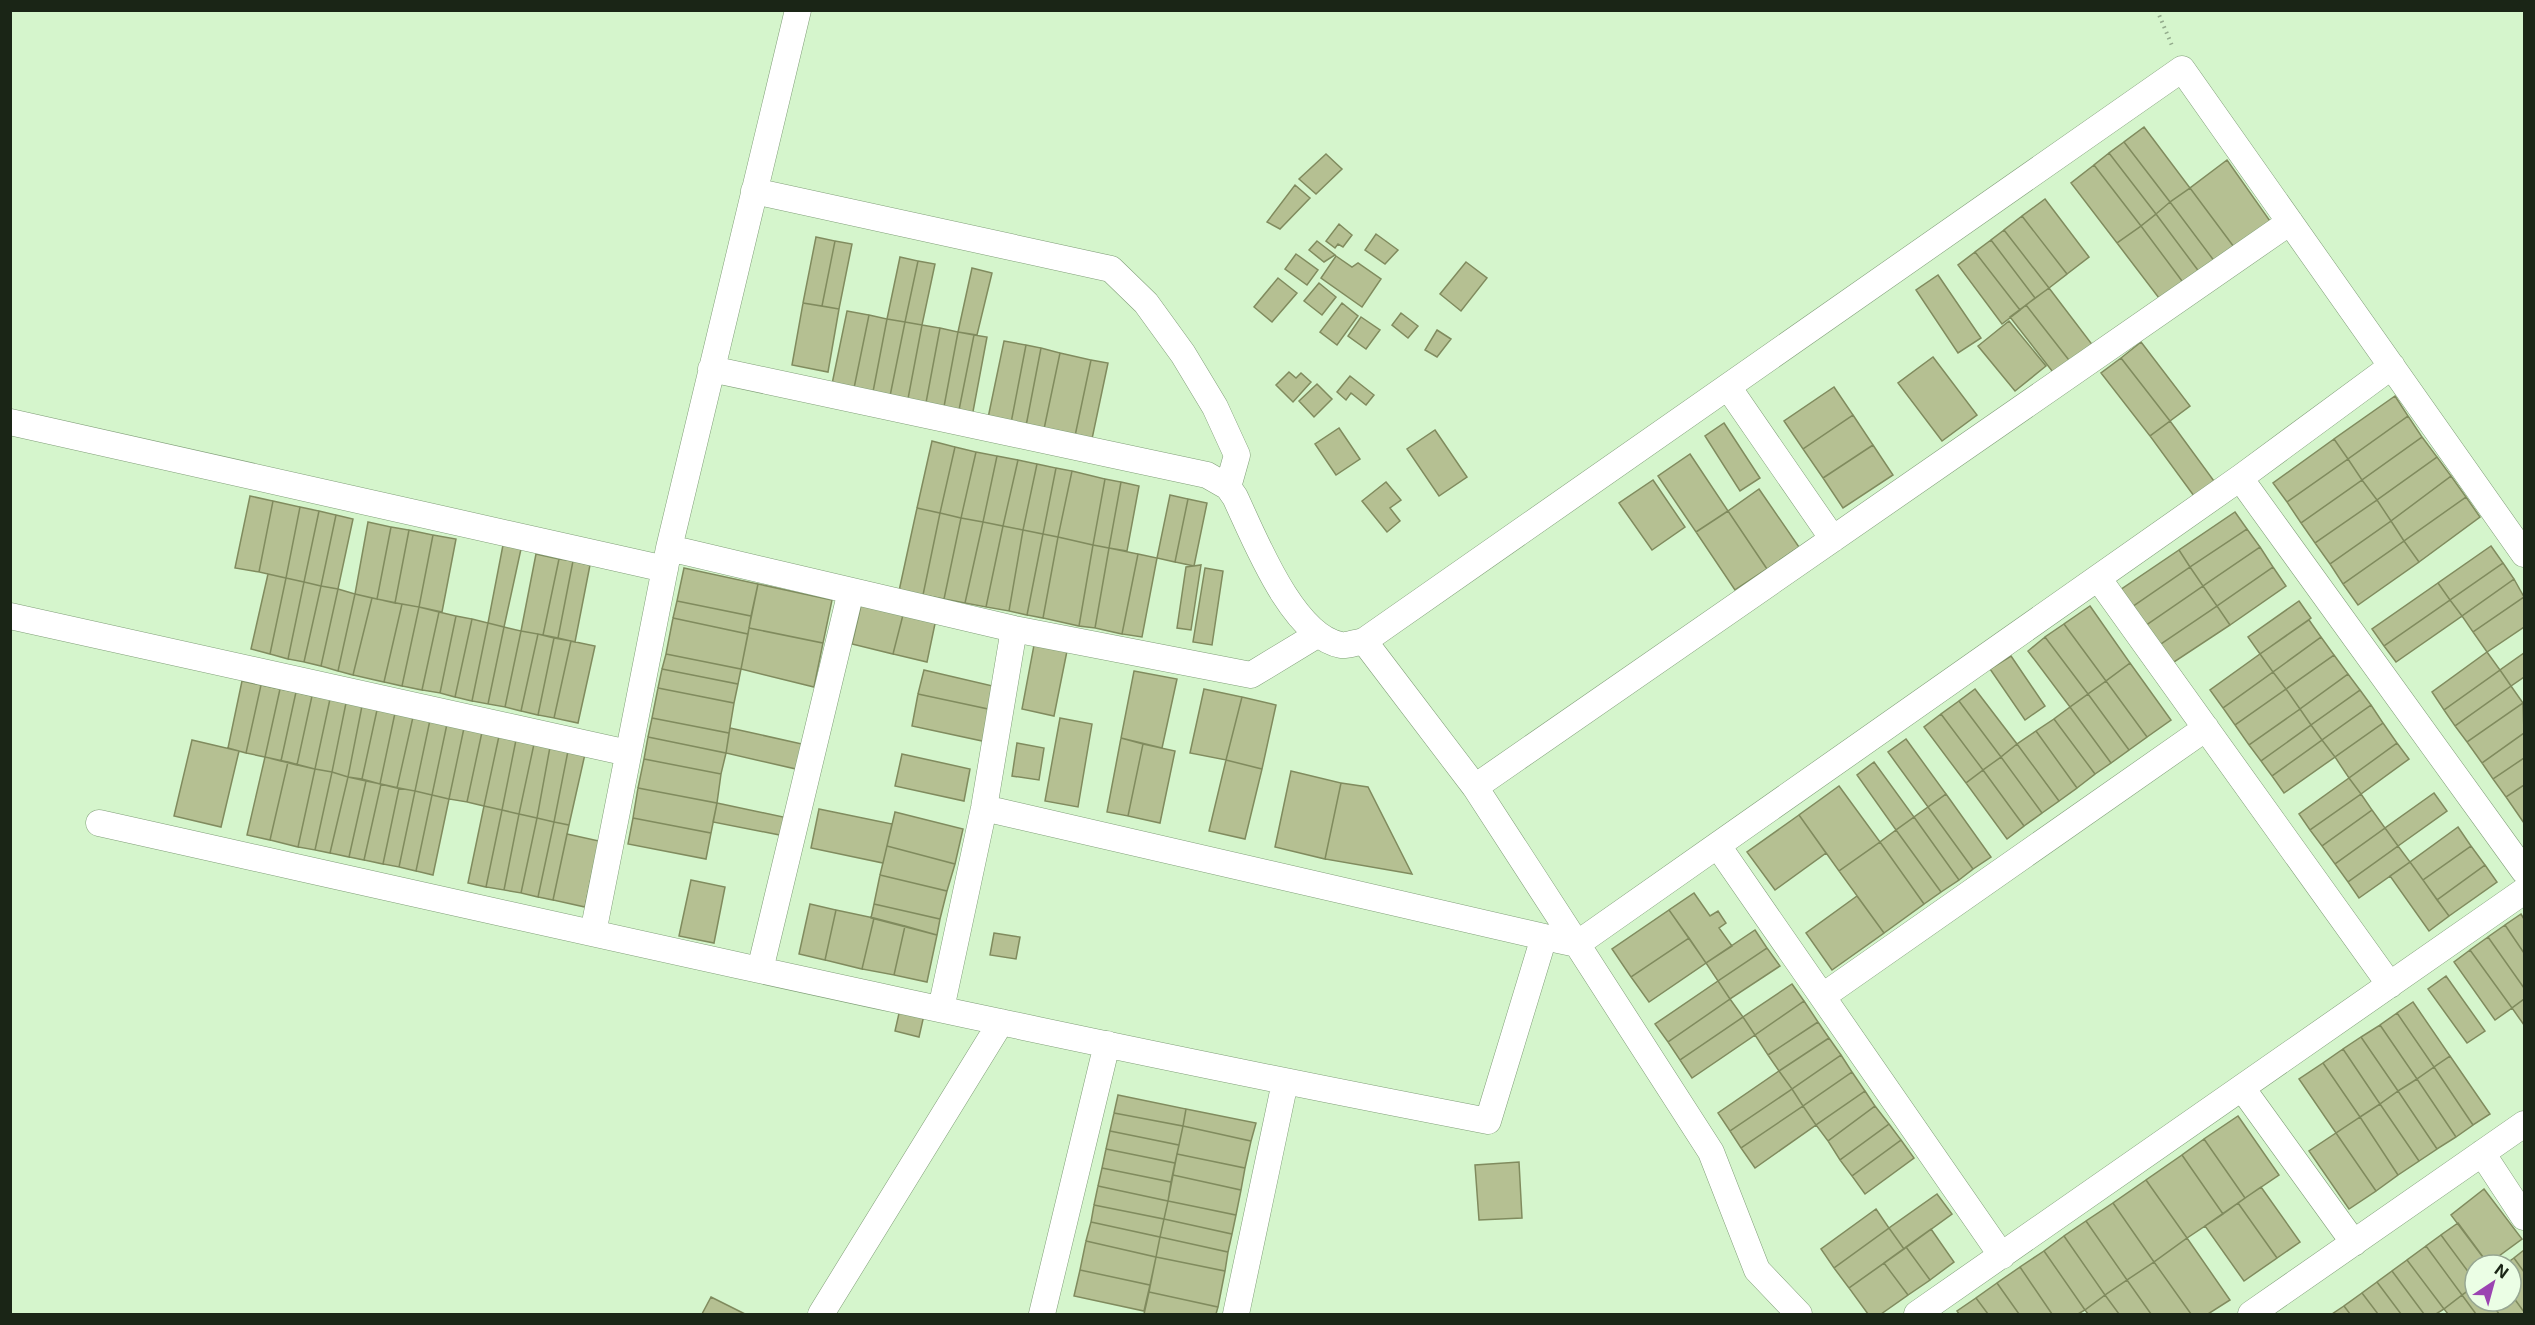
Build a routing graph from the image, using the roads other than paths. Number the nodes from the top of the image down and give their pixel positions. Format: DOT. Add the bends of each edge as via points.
graph roads {
  1 [pos="798,10"];
  2 [pos="754,190"];
  3 [pos="2290,222"];
  4 [pos="2392,366"];
  5 [pos="711,369"];
  6 [pos="1728,387"];
  7 [pos="10,422"];
  8 [pos="2240,478"];
  9 [pos="1228,487"];
  10 [pos="1833,539"];
  11 [pos="2524,554"];
  12 [pos="667,559"];
  13 [pos="2098,578"];
  14 [pos="851,591"];
  15 [pos="10,616"];
  16 [pos="1014,629"];
  17 [pos="1317,635"];
  18 [pos="1364,641"];
  19 [pos="2206,728"];
  20 [pos="628,753"];
  21 [pos="1475,788"];
  22 [pos="984,808"];
  23 [pos="99,823"];
  24 [pos="1718,846"];
  25 [pos="2524,871"];
  26 [pos="2524,891"];
  27 [pos="593,933"];
  28 [pos="1544,937"];
  29 [pos="1577,944"];
  30 [pos="760,970"];
  31 [pos="2390,985"];
  32 [pos="1823,996"];
  33 [pos="941,1009"];
  34 [pos="1000,1022"];
  35 [pos="1107,1044"];
  36 [pos="1285,1082"];
  37 [pos="2242,1088"];
  38 [pos="2524,1124"];
  39 [pos="2482,1153"];
  40 [pos="2524,1217"];
  41 [pos="2354,1243"];
  42 [pos="2002,1256"];
  43 [pos="821,1314"];
  44 [pos="1042,1314"];
  45 [pos="1236,1314"];
  46 [pos="1799,1314"];
  47 [pos="1917,1314"];
  48 [pos="2251,1314"];
  1 -- 2 [label="street"];
  2 -- 5 [label="street"];
  2 -- 9 [label="street" via="1111,269 1146,303 1215,407 1236,455"];
  3 -- 4 [label="street"];
  3 -- 6 [label="street" via="2182,69"];
  3 -- 10 [label="street"];
  4 -- 8 [label="street"];
  4 -- 11 [label="street"];
  5 -- 9 [label="street" via="1207,475"];
  5 -- 12 [label="street"];
  6 -- 10 [label="street"];
  6 -- 18 [label="street"];
  7 -- 12 [label="street"];
  8 -- 13 [label="street"];
  8 -- 25 [label="street"];
  9 -- 17 [label="street" via="1277,584"];
  10 -- 21 [label="street"];
  12 -- 14 [label="street"];
  12 -- 20 [label="street"];
  13 -- 19 [label="street"];
  13 -- 24 [label="street"];
  14 -- 16 [label="street"];
  14 -- 30 [label="street"];
  15 -- 20 [label="street"];
  16 -- 17 [label="street" via="1251,675"];
  16 -- 22 [label="street"];
  17 -- 18 [label="street" via="1341,645"];
  18 -- 21 [label="street"];
  19 -- 31 [label="street"];
  19 -- 32 [label="street"];
  20 -- 27 [label="street"];
  21 -- 29 [label="street"];
  22 -- 28 [label="street"];
  22 -- 33 [label="street"];
  23 -- 27 [label="street"];
  24 -- 29 [label="street"];
  24 -- 32 [label="street"];
  26 -- 31 [label="street"];
  27 -- 30 [label="street"];
  28 -- 29 [label="street"];
  28 -- 36 [label="street" via="1488,1121"];
  29 -- 46 [label="street" via="1711,1152 1757,1270"];
  30 -- 33 [label="street"];
  31 -- 37 [label="street"];
  32 -- 42 [label="street"];
  33 -- 34 [label="street"];
  34 -- 35 [label="street"];
  34 -- 43 [label="street"];
  35 -- 36 [label="street"];
  35 -- 44 [label="street"];
  36 -- 45 [label="street"];
  37 -- 41 [label="street"];
  37 -- 42 [label="street"];
  38 -- 39 [label="street"];
  39 -- 40 [label="street"];
  39 -- 41 [label="street"];
  41 -- 48 [label="street"];
  42 -- 47 [label="street"];
}
